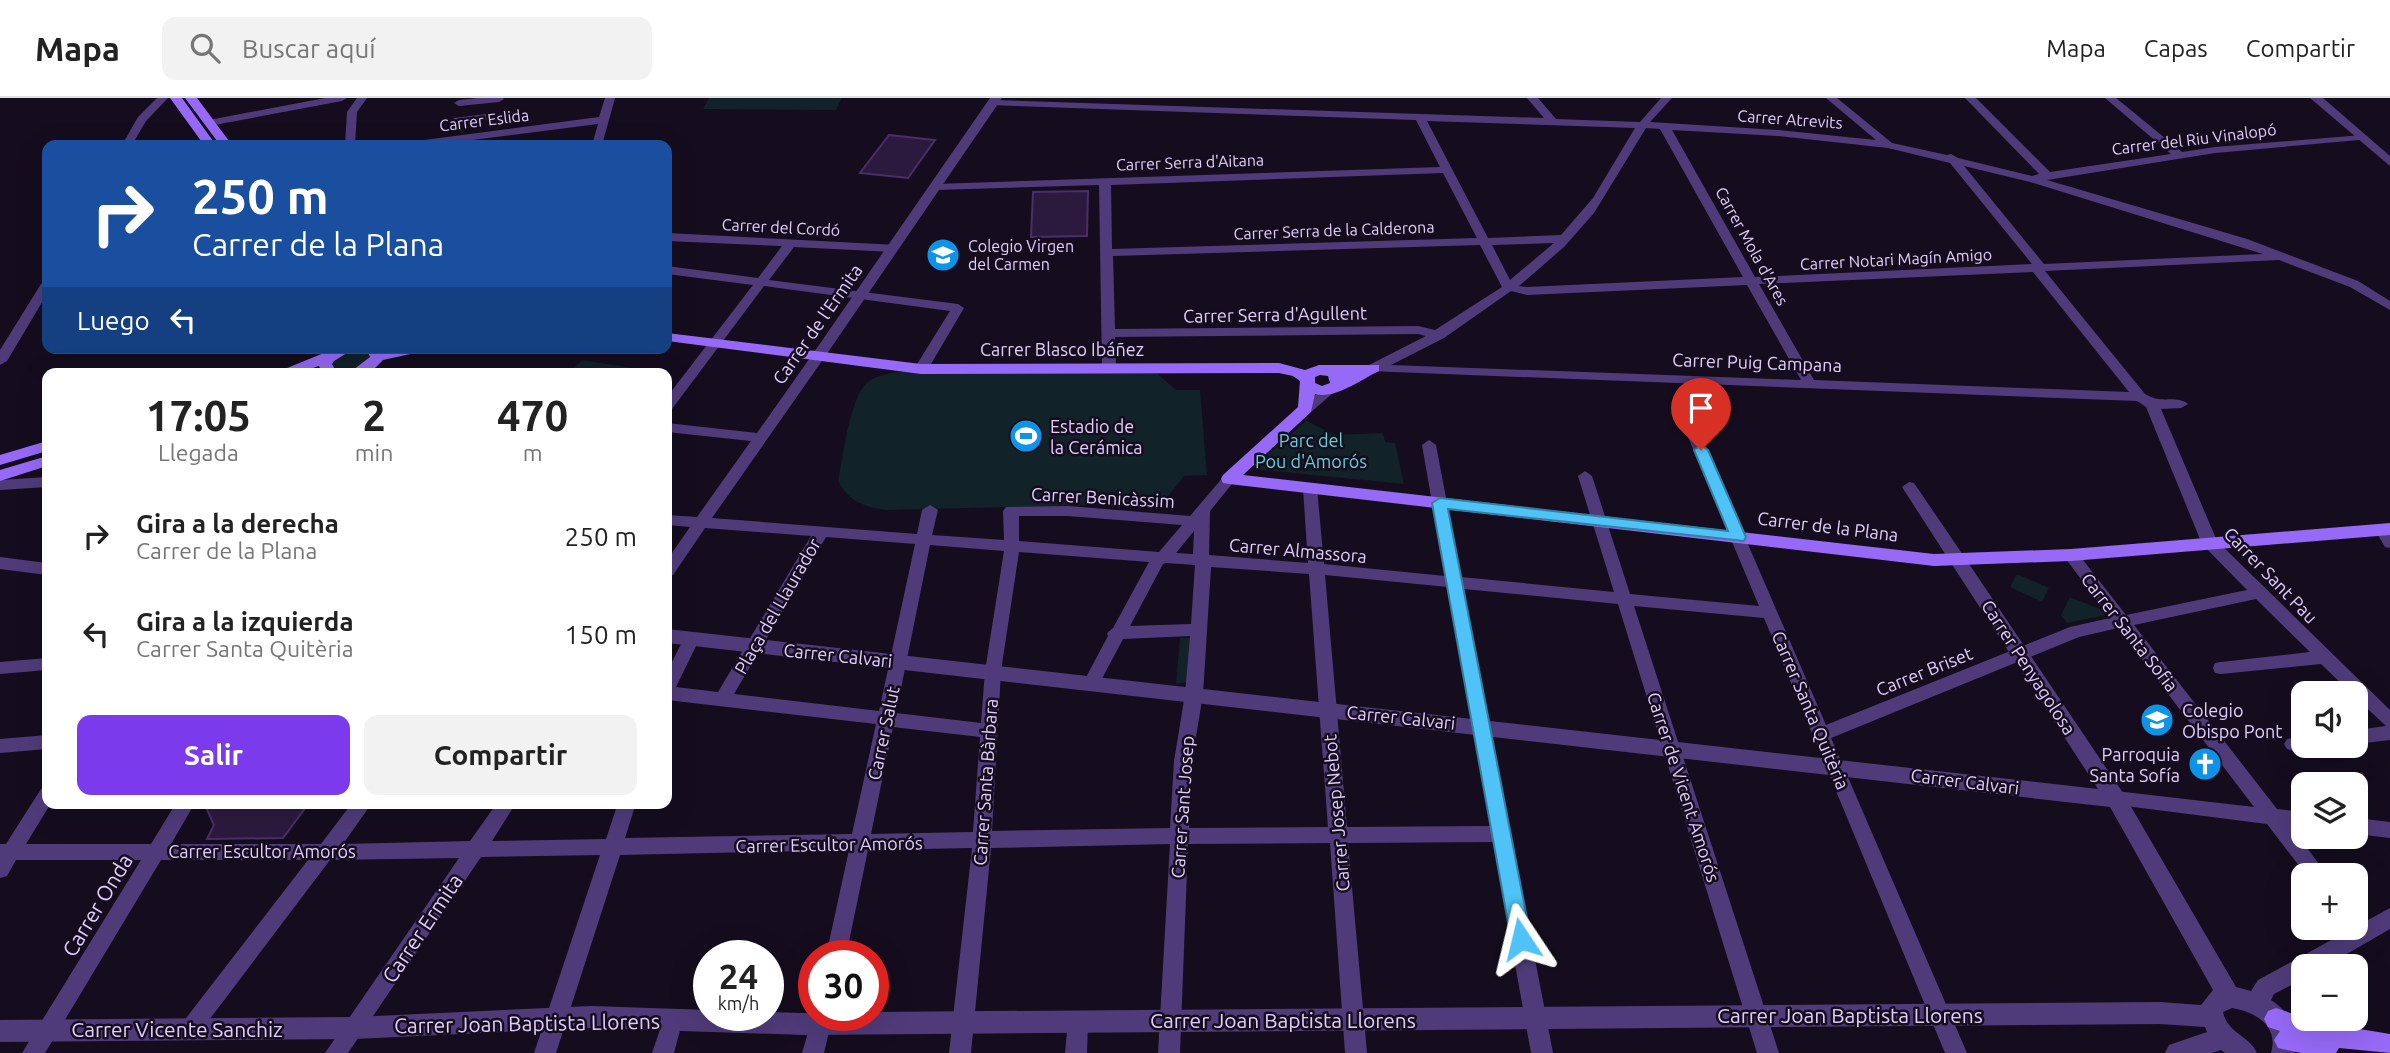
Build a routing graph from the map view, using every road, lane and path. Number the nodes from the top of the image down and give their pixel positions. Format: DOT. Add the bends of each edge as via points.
graph roads {
  1 [pos="163,98"];
  2 [pos="191,98"];
  3 [pos="280,98"];
  4 [pos="342,98"];
  5 [pos="362,98"];
  6 [pos="610,98"];
  7 [pos="1532,98"];
  8 [pos="1831,98"];
  9 [pos="1970,98"];
  10 [pos="2110,98"];
  11 [pos="2316,98"];
  12 [pos="500,99"];
  13 [pos="177,100"];
  14 [pos="994,100"];
  15 [pos="1661,100"];
  16 [pos="459,103"];
  17 [pos="150,110"];
  18 [pos="277,110"];
  19 [pos="495,116"];
  20 [pos="1420,118"];
  21 [pos="604,120"];
  22 [pos="454,121"];
  23 [pos="1553,122"];
  24 [pos="209,123"];
  25 [pos="1643,125"];
  26 [pos="1664,126"];
  27 [pos="491,136"];
  28 [pos="2359,137"];
  29 [pos="130,140"];
  30 [pos="206,140"];
  31 [pos="222,140"];
  32 [pos="350,140"];
  33 [pos="477,140"];
  34 [pos="598,140"];
  35 [pos="1888,145"];
  36 [pos="2180,156"];
  37 [pos="1951,157"];
  38 [pos="2390,162"];
  39 [pos="1447,170"];
  40 [pos="2046,175"];
  41 [pos="2033,179"];
  42 [pos="1105,181"];
  43 [pos="935,187"];
  44 [pos="672,237"];
  45 [pos="1562,239"];
  46 [pos="1484,241"];
  47 [pos="791,243"];
  48 [pos="893,248"];
  49 [pos="1106,253"];
  50 [pos="2286,257"];
  51 [pos="2038,268"];
  52 [pos="672,271"];
  53 [pos="1752,281"];
  54 [pos="761,282"];
  55 [pos="2354,284"];
  56 [pos="1508,288"];
  57 [pos="42,292"];
  58 [pos="2390,292"];
  59 [pos="860,295"];
  60 [pos="2390,306"];
  61 [pos="1110,333"];
  62 [pos="1438,335"];
  63 [pos="672,338"];
  64 [pos="714,344"];
  65 [pos="373,354"];
  66 [pos="337,356"];
  67 [pos="817,358"];
  68 [pos="0,361"];
  69 [pos="298,368"];
  70 [pos="361,368"];
  71 [pos="1109,368"];
  72 [pos="1374,368"];
  73 [pos="921,369"];
  74 [pos="1329,371"];
  75 [pos="1307,382"];
  76 [pos="1809,383"];
  77 [pos="1333,387"];
  78 [pos="672,399"];
  79 [pos="2146,401"];
  80 [pos="2181,404"];
  81 [pos="1682,407"];
  82 [pos="1306,410"];
  83 [pos="672,428"];
  84 [pos="761,438"];
  85 [pos="1429,445"];
  86 [pos="42,447"];
  87 [pos="0,460"];
  88 [pos="42,463"];
  89 [pos="0,476"];
  90 [pos="1586,476"];
  91 [pos="1229,479"];
  92 [pos="42,482"];
  93 [pos="0,485"];
  94 [pos="1909,487"];
  95 [pos="1310,488"];
  96 [pos="1440,503"];
  97 [pos="930,510"];
  98 [pos="1012,511"];
  99 [pos="1198,515"];
  100 [pos="672,520"];
  101 [pos="1600,522"];
  102 [pos="701,523"];
  103 [pos="821,532"];
  104 [pos="2388,534"];
  105 [pos="1739,537"];
  106 [pos="925,541"];
  107 [pos="2210,544"];
  108 [pos="1012,548"];
  109 [pos="2071,555"];
  110 [pos="1160,559"];
  111 [pos="1957,559"];
  112 [pos="1203,562"];
  113 [pos="0,563"];
  114 [pos="672,564"];
  115 [pos="42,568"];
  116 [pos="1316,569"];
  117 [pos="1455,584"];
  118 [pos="2259,593"];
  119 [pos="1624,598"];
  120 [pos="1771,613"];
  121 [pos="2122,620"];
  122 [pos="1198,630"];
  123 [pos="1115,633"];
  124 [pos="672,636"];
  125 [pos="692,638"];
  126 [pos="755,645"];
  127 [pos="2021,655"];
  128 [pos="2324,657"];
  129 [pos="899,661"];
  130 [pos="42,664"];
  131 [pos="0,668"];
  132 [pos="2221,668"];
  133 [pos="993,671"];
  134 [pos="672,680"];
  135 [pos="1091,683"];
  136 [pos="672,692"];
  137 [pos="1194,694"];
  138 [pos="723,698"];
  139 [pos="1328,709"];
  140 [pos="884,719"];
  141 [pos="2390,721"];
  142 [pos="1481,726"];
  143 [pos="990,731"];
  144 [pos="2390,733"];
  145 [pos="1822,734"];
  146 [pos="2368,736"];
  147 [pos="42,742"];
  148 [pos="0,746"];
  149 [pos="1672,747"];
  150 [pos="1835,765"];
  151 [pos="2116,799"];
  152 [pos="42,801"];
  153 [pos="182,809"];
  154 [pos="358,809"];
  155 [pos="503,809"];
  156 [pos="625,809"];
  157 [pos="2273,816"];
  158 [pos="2291,818"];
  159 [pos="2368,827"];
  160 [pos="2390,830"];
  161 [pos="1501,834"];
  162 [pos="1178,836"];
  163 [pos="1338,837"];
  164 [pos="982,842"];
  165 [pos="860,844"];
  166 [pos="612,848"];
  167 [pos="475,849"];
  168 [pos="157,851"];
  169 [pos="6,852"];
  170 [pos="326,852"];
  171 [pos="2309,863"];
  172 [pos="0,870"];
  173 [pos="2390,918"];
  174 [pos="2368,927"];
  175 [pos="839,940"];
  176 [pos="2345,940"];
  177 [pos="2324,954"];
  178 [pos="2291,974"];
  179 [pos="2229,996"];
  180 [pos="2256,1003"];
  181 [pos="1940,1014"];
  182 [pos="1757,1016"];
  183 [pos="2212,1017"];
  184 [pos="1535,1018"];
  185 [pos="558,1019"];
  186 [pos="673,1019"];
  187 [pos="1353,1019"];
  188 [pos="2276,1019"];
  189 [pos="798,1020"];
  190 [pos="889,1021"];
  191 [pos="1171,1021"];
  192 [pos="1078,1022"];
  193 [pos="964,1023"];
  194 [pos="354,1028"];
  195 [pos="190,1029"];
  196 [pos="0,1031"];
  197 [pos="47,1031"];
  198 [pos="819,1031"];
  199 [pos="2224,1038"];
  200 [pos="2390,1045"];
  201 [pos="2285,1046"];
  202 [pos="33,1053"];
  203 [pos="336,1053"];
  204 [pos="545,1053"];
  205 [pos="663,1053"];
  206 [pos="813,1053"];
  207 [pos="960,1053"];
  208 [pos="1076,1053"];
  209 [pos="1169,1053"];
  210 [pos="1356,1053"];
  211 [pos="1542,1053"];
  212 [pos="1768,1053"];
  213 [pos="1956,1053"];
  214 [pos="2177,1053"];
  215 [pos="2245,1053"];
  216 [pos="2369,1053"];
  1 -- 17 [label="street"];
  2 -- 24 [label="main road"];
  3 -- 18 [label="street"];
  4 -- 18 [label="street"];
  5 -- 32 [label="street" via="352,111"];
  6 -- 21 [label="street"];
  7 -- 23 [label="street"];
  8 -- 35 [label="street"];
  9 -- 40 [label="street"];
  10 -- 36 [label="street"];
  11 -- 28 [label="street"];
  12 -- 16 [label="street"];
  12 -- 19 [label="street"];
  13 -- 17 [label="street"];
  13 -- 30 [label="main road"];
  14 -- 20 [label="street, Carrer Atrevits"];
  14 -- 43 [label="street, Carrer de l'Ermita"];
  15 -- 25 [label="street"];
  17 -- 29 [label="street"];
  18 -- 24 [label="street"];
  19 -- 22 [label="street"];
  19 -- 27 [label="street"];
  20 -- 23 [label="street, Carrer Atrevits"];
  20 -- 39 [label="street"];
  21 -- 27 [label="street, Carrer Eslida"];
  21 -- 34 [label="street"];
  23 -- 25 [label="street, Carrer Atrevits"];
  24 -- 31 [label="main road"];
  25 -- 26 [label="street, Carrer Atrevits"];
  25 -- 45 [label="street" via="1602,195"];
  26 -- 35 [label="street, Carrer Atrevits"];
  26 -- 53 [label="street, Carrer Mola d'Ares"];
  27 -- 33 [label="street, Carrer Eslida"];
  28 -- 36 [label="street, Carrer del Riu Vinalopó"];
  28 -- 38 [label="street"];
  35 -- 37 [label="street, Carrer Atrevits"];
  36 -- 40 [label="street, Carrer del Riu Vinalopó"];
  37 -- 41 [label="street, Carrer Atrevits"];
  37 -- 51 [label="street, Carrer Sant Pau"];
  39 -- 42 [label="street, Carrer Serra d'Aitana"];
  39 -- 46 [label="street"];
  40 -- 41 [label="street, Carrer del Riu Vinalopó"];
  41 -- 50 [label="street, Carrer Atrevits"];
  42 -- 43 [label="street, Carrer Serra d'Aitana"];
  42 -- 49 [label="street"];
  43 -- 48 [label="street, Carrer de l'Ermita"];
  44 -- 47 [label="street, Carrer del Cordó"];
  45 -- 46 [label="street, Carrer Serra de la Calderona"];
  45 -- 56 [label="street"];
  46 -- 49 [label="street, Carrer Serra de la Calderona"];
  46 -- 56 [label="street"];
  47 -- 48 [label="street, Carrer del Cordó"];
  47 -- 54 [label="street"];
  48 -- 59 [label="street, Carrer de l'Ermita"];
  49 -- 61 [label="street"];
  50 -- 51 [label="street, Carrer Notari Magín Amigo"];
  50 -- 55 [label="street, Carrer Atrevits"];
  51 -- 53 [label="street, Carrer Notari Magín Amigo"];
  51 -- 79 [label="street, Carrer Sant Pau"];
  52 -- 54 [label="street"];
  53 -- 56 [label="street, Carrer Notari Magín Amigo" via="1527,292"];
  53 -- 76 [label="street, Carrer Mola d'Ares"];
  54 -- 59 [label="street"];
  54 -- 64 [label="street"];
  55 -- 58 [label="street"];
  55 -- 60 [label="street"];
  56 -- 62 [label="street"];
  57 -- 68 [label="street"];
  59 -- 67 [label="street, Carrer de l'Ermita"];
  59 -- 73 [label="street" via="958,308"];
  61 -- 62 [label="street, Carrer Serra d'Agullent" via="1418,330"];
  61 -- 71 [label="street"];
  62 -- 72 [label="street"];
  63 -- 64 [label="main road, Carrer Blasco Ibáñez"];
  64 -- 67 [label="main road, Carrer Blasco Ibáñez"];
  64 -- 78 [label="street"];
  65 -- 70 [label="main road"];
  66 -- 69 [label="main road"];
  67 -- 73 [label="main road, Carrer Blasco Ibáñez"];
  67 -- 84 [label="street, Carrer de l'Ermita"];
  71 -- 73 [label="main road, Carrer Blasco Ibáñez"];
  71 -- 75 [label="main road, Carrer Blasco Ibáñez" via="1279,368 1298,372"];
  72 -- 74 [label="main road"];
  72 -- 76 [label="street, Carrer Puig Campana"];
  72 -- 77 [label="main road"];
  74 -- 75 [label="main road" via="1314,371"];
  74 -- 77 [label="main road" via="1338,378"];
  75 -- 77 [label="main road, Carrer Blasco Ibáñez"];
  75 -- 82 [label="main road"];
  76 -- 79 [label="street, Carrer Puig Campana"];
  77 -- 82 [label="street"];
  79 -- 80 [label="street, Carrer Puig Campana"];
  79 -- 107 [label="street, Carrer Sant Pau"];
  81 -- 105 [label="street, Carrer Santa Quitèria"];
  82 -- 91 [label="main road"];
  83 -- 84 [label="street"];
  84 -- 102 [label="street, Carrer de l'Ermita"];
  85 -- 96 [label="street"];
  86 -- 87 [label="main road"];
  88 -- 89 [label="main road"];
  90 -- 101 [label="street, Carrer de Vicent Amorós"];
  91 -- 95 [label="main road, Carrer de la Plana"];
  91 -- 99 [label="street"];
  92 -- 93 [label="street"];
  94 -- 111 [label="street, Carrer Penyagolosa"];
  95 -- 96 [label="main road, Carrer de la Plana"];
  95 -- 116 [label="street, Carrer Josep Nebot"];
  96 -- 101 [label="main road, Carrer de la Plana"];
  96 -- 117 [label="street"];
  97 -- 106 [label="street, Carrer Salut"];
  98 -- 99 [label="street, Carrer Benicàssim"];
  98 -- 108 [label="street, Carrer Santa Bàrbara"];
  99 -- 110 [label="street"];
  99 -- 112 [label="street, Carrer Sant Josep"];
  100 -- 102 [label="street, Plaça del Llaurador"];
  101 -- 105 [label="main road, Carrer de la Plana"];
  101 -- 119 [label="street, Carrer de Vicent Amorós"];
  102 -- 103 [label="street, Plaça del Llaurador"];
  102 -- 114 [label="street, Carrer de l'Ermita"];
  103 -- 106 [label="street, Carrer Almassora"];
  103 -- 126 [label="street, Plaça del Llaurador"];
  104 -- 107 [label="main road, Carrer de la Plana"];
  105 -- 111 [label="main road, Carrer de la Plana"];
  105 -- 120 [label="street, Carrer Santa Quitèria"];
  106 -- 108 [label="street, Carrer Almassora"];
  106 -- 129 [label="street, Carrer Salut"];
  107 -- 109 [label="main road, Carrer de la Plana"];
  107 -- 118 [label="street, Carrer Sant Pau"];
  108 -- 110 [label="street, Carrer Almassora"];
  108 -- 133 [label="street, Carrer Santa Bàrbara"];
  109 -- 111 [label="main road, Carrer de la Plana"];
  109 -- 121 [label="street, Carrer Santa Sofia"];
  110 -- 112 [label="street, Carrer Almassora"];
  110 -- 123 [label="street"];
  111 -- 127 [label="street, Carrer Penyagolosa"];
  112 -- 116 [label="street, Carrer Almassora"];
  112 -- 122 [label="street, Carrer Sant Josep"];
  113 -- 115 [label="street"];
  116 -- 117 [label="street, Carrer Almassora"];
  116 -- 139 [label="street, Carrer Josep Nebot"];
  117 -- 119 [label="street, Carrer Almassora"];
  117 -- 142 [label="street"];
  118 -- 121 [label="street, Carrer Briset"];
  118 -- 128 [label="street, Carrer Sant Pau"];
  119 -- 120 [label="street, Carrer Almassora"];
  119 -- 149 [label="street, Carrer de Vicent Amorós"];
  120 -- 145 [label="street, Carrer Santa Quitèria"];
  121 -- 127 [label="street, Carrer Briset" via="2076,631"];
  121 -- 157 [label="street, Carrer Santa Sofia"];
  122 -- 123 [label="street"];
  122 -- 137 [label="street, Carrer Sant Josep"];
  123 -- 135 [label="street"];
  124 -- 125 [label="street, Carrer Calvari"];
  125 -- 126 [label="street, Carrer Calvari"];
  125 -- 134 [label="street"];
  126 -- 129 [label="street, Carrer Calvari"];
  126 -- 138 [label="street, Plaça del Llaurador"];
  127 -- 145 [label="street, Carrer Briset"];
  127 -- 151 [label="street, Carrer Penyagolosa"];
  128 -- 132 [label="street"];
  128 -- 141 [label="street, Carrer Sant Pau"];
  129 -- 133 [label="street, Carrer Calvari"];
  129 -- 140 [label="street, Carrer Salut"];
  130 -- 131 [label="street"];
  133 -- 135 [label="street, Carrer Calvari"];
  133 -- 143 [label="street, Carrer Santa Bàrbara"];
  135 -- 137 [label="street, Carrer Calvari"];
  136 -- 138 [label="street"];
  137 -- 139 [label="street, Carrer Calvari"];
  137 -- 162 [label="street, Carrer Sant Josep"];
  138 -- 140 [label="street"];
  139 -- 142 [label="street, Carrer Calvari"];
  139 -- 163 [label="street, Carrer Josep Nebot"];
  140 -- 143 [label="street"];
  140 -- 165 [label="street, Carrer Salut"];
  142 -- 149 [label="street, Carrer Calvari"];
  142 -- 161 [label="street"];
  143 -- 164 [label="street, Carrer Santa Bàrbara"];
  144 -- 146 [label="street"];
  145 -- 150 [label="street, Carrer Santa Quitèria"];
  147 -- 148 [label="street"];
  149 -- 150 [label="street, Carrer Calvari"];
  149 -- 182 [label="street, Carrer de Vicent Amorós"];
  150 -- 151 [label="street, Carrer Calvari"];
  150 -- 181 [label="street, Carrer Santa Quitèria"];
  151 -- 157 [label="street, Carrer Calvari"];
  151 -- 179 [label="street, Carrer Penyagolosa"];
  152 -- 169 [label="street"];
  153 -- 168 [label="street, Carrer Onda"];
  154 -- 170 [label="street"];
  155 -- 167 [label="street, Carrer Ermita"];
  156 -- 166 [label="street"];
  157 -- 158 [label="street, Carrer Calvari"];
  157 -- 171 [label="street, Carrer Santa Sofia"];
  159 -- 160 [label="street"];
  161 -- 163 [label="street, Carrer Escultor Amorós"];
  161 -- 184 [label="street"];
  162 -- 163 [label="street, Carrer Escultor Amorós"];
  162 -- 164 [label="street, Carrer Escultor Amorós"];
  162 -- 191 [label="street, Carrer Sant Josep"];
  163 -- 187 [label="street, Carrer Josep Nebot"];
  164 -- 165 [label="street, Carrer Escultor Amorós"];
  164 -- 193 [label="street, Carrer Santa Bàrbara"];
  165 -- 166 [label="street, Carrer Escultor Amorós"];
  165 -- 175 [label="street, Carrer Salut"];
  166 -- 167 [label="street, Carrer Escultor Amorós"];
  166 -- 185 [label="street"];
  167 -- 170 [label="street, Carrer Escultor Amorós"];
  167 -- 194 [label="street, Carrer Ermita"];
  168 -- 169 [label="street, Carrer Escultor Amorós"];
  168 -- 170 [label="street, Carrer Escultor Amorós"];
  168 -- 197 [label="street, Carrer Onda"];
  169 -- 172 [label="street"];
  170 -- 195 [label="street"];
  173 -- 174 [label="street"];
  176 -- 177 [label="street"];
  178 -- 180 [label="street" via="2266,987"];
  179 -- 180 [label="street"];
  179 -- 183 [label="street" via="2214,1002"];
  180 -- 188 [label="street"];
  181 -- 182 [label="street, Carrer Joan Baptista Llorens"];
  181 -- 183 [label="street, Carrer Joan Baptista Llorens"];
  181 -- 213 [label="street, Carrer Santa Quitèria"];
  182 -- 184 [label="street, Carrer Joan Baptista Llorens"];
  182 -- 212 [label="street, Carrer de Vicent Amorós"];
  183 -- 199 [label="street"];
  184 -- 187 [label="street, Carrer Joan Baptista Llorens"];
  184 -- 211 [label="street"];
  185 -- 186 [label="street, Carrer Joan Baptista Llorens"];
  185 -- 194 [label="street, Carrer Joan Baptista Llorens"];
  185 -- 204 [label="street"];
  186 -- 189 [label="street, Carrer Joan Baptista Llorens"];
  186 -- 205 [label="street"];
  187 -- 191 [label="street, Carrer Joan Baptista Llorens"];
  187 -- 210 [label="street, Carrer Josep Nebot"];
  188 -- 200 [label="main road" via="2317,1033"];
  188 -- 201 [label="street"];
  190 -- 193 [label="street, Carrer Joan Baptista Llorens"];
  191 -- 192 [label="street, Carrer Joan Baptista Llorens"];
  191 -- 209 [label="street, Carrer Sant Josep"];
  192 -- 193 [label="street, Carrer Joan Baptista Llorens"];
  192 -- 208 [label="street"];
  193 -- 207 [label="street, Carrer Santa Bàrbara"];
  194 -- 195 [label="street, Carrer Vicente Sanchiz"];
  194 -- 203 [label="street, Carrer Ermita"];
  195 -- 197 [label="street, Carrer Vicente Sanchiz"];
  196 -- 197 [label="street, Carrer Vicente Sanchiz"];
  197 -- 202 [label="street, Carrer Onda"];
  198 -- 206 [label="street"];
  199 -- 214 [label="street"];
  199 -- 215 [label="street"];
  201 -- 216 [label="main road"];
}
